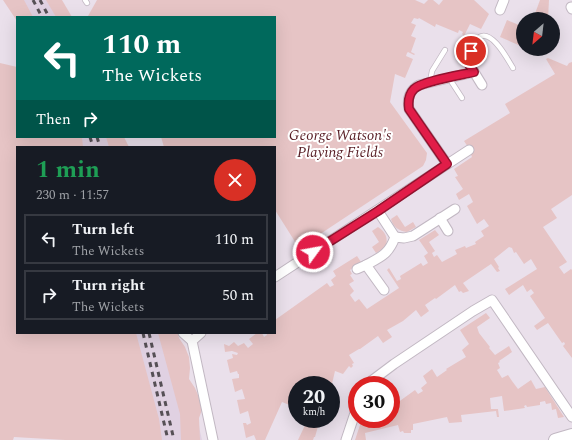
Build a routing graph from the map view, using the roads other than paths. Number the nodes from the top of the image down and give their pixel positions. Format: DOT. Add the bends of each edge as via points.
graph roads {
  1 [pos="504,0"];
  2 [pos="500,10"];
  3 [pos="444,50"];
  4 [pos="466,60"];
  5 [pos="513,68"];
  6 [pos="474,72"];
  7 [pos="449,78"];
  8 [pos="430,82"];
  9 [pos="482,85"];
  10 [pos="462,98"];
  11 [pos="468,150"];
  12 [pos="447,164"];
  13 [pos="455,209"];
  14 [pos="378,211"];
  15 [pos="440,218"];
  16 [pos="448,231"];
  17 [pos="395,237"];
  18 [pos="366,265"];
  19 [pos="357,269"];
  20 [pos="276,276"];
  21 [pos="384,290"];
  22 [pos="184,334"];
  23 [pos="200,334"];
  24 [pos="192,341"];
  25 [pos="378,376"];
  26 [pos="572,417"];
  27 [pos="350,428"];
  28 [pos="572,435"];
  29 [pos="213,440"];
  30 [pos="346,440"];
  31 [pos="555,440"];
  1 -- 2 [label="street"];
  3 -- 8 [label="lane" via="432,71"];
  4 -- 5 [label="lane" via="477,39 485,36 495,40"];
  4 -- 6 [label="street"];
  6 -- 7 [label="street"];
  6 -- 9 [label="street"];
  7 -- 8 [label="street"];
  7 -- 10 [label="lane"];
  8 -- 12 [label="street" via="413,90 409,96 409,109"];
  11 -- 12 [label="street"];
  12 -- 14 [label="street"];
  13 -- 15 [label="street"];
  14 -- 17 [label="street"];
  14 -- 20 [label="street"];
  15 -- 16 [label="street"];
  15 -- 17 [label="street" via="409,238"];
  17 -- 18 [label="street" via="387,253"];
  18 -- 19 [label="street"];
  18 -- 21 [label="street"];
  22 -- 24 [label="street"];
  23 -- 24 [label="street"];
  24 -- 29 [label="street"];
  25 -- 26 [label="street" via="492,300"];
  27 -- 30 [label="street"];
  28 -- 31 [label="street"];
}
